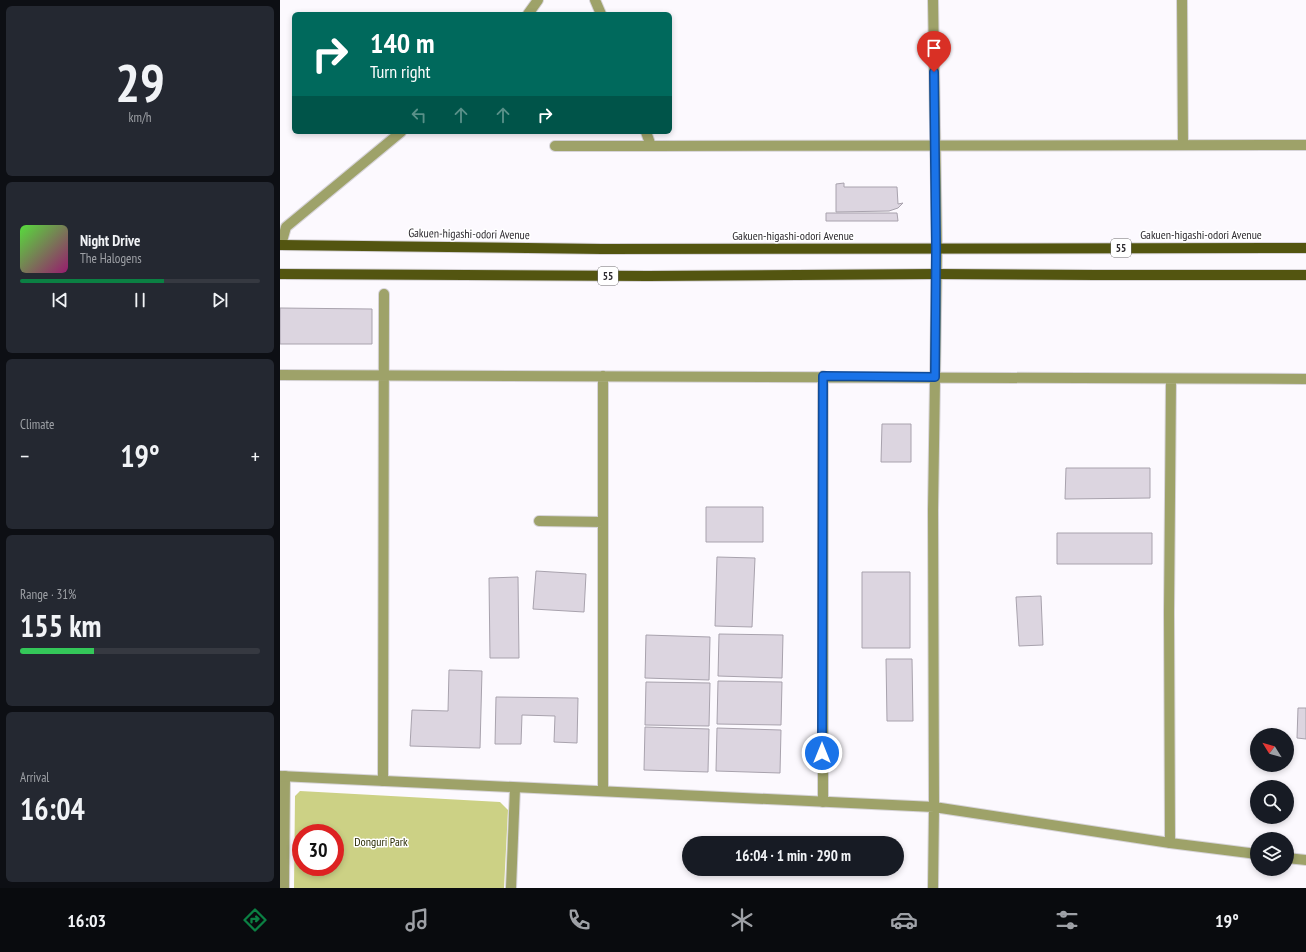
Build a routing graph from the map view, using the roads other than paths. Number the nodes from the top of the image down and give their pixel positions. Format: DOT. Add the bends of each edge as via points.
graph roads {
  1 [pos="538,0"];
  2 [pos="595,0"];
  3 [pos="933,0"];
  4 [pos="1182,0"];
  5 [pos="529,12"];
  6 [pos="600,12"];
  7 [pos="399,134"];
  8 [pos="647,134"];
  9 [pos="934,144"];
  10 [pos="1183,145"];
  11 [pos="1306,145"];
  12 [pos="555,146"];
  13 [pos="651,146"];
  14 [pos="281,245"];
  15 [pos="1306,248"];
  16 [pos="936,249"];
  17 [pos="280,274"];
  18 [pos="936,274"];
  19 [pos="1306,275"];
  20 [pos="384,294"];
  21 [pos="280,375"];
  22 [pos="383,376"];
  23 [pos="603,376"];
  24 [pos="823,376"];
  25 [pos="935,377"];
  26 [pos="1306,378"];
  27 [pos="1170,379"];
  28 [pos="539,521"];
  29 [pos="603,522"];
  30 [pos="282,776"];
  31 [pos="384,781"];
  32 [pos="515,788"];
  33 [pos="603,791"];
  34 [pos="823,802"];
  35 [pos="934,807"];
  36 [pos="1170,843"];
  37 [pos="1250,853"];
  38 [pos="1294,859"];
  39 [pos="1306,860"];
  40 [pos="284,888"];
  41 [pos="511,888"];
  42 [pos="933,888"];
  1 -- 5 [label="street"];
  2 -- 6 [label="street"];
  3 -- 9 [label="street"];
  4 -- 10 [label="street"];
  7 -- 14 [label="street" via="286,227"];
  8 -- 13 [label="street"];
  9 -- 10 [label="street"];
  9 -- 13 [label="street"];
  9 -- 16 [label="street"];
  10 -- 11 [label="street"];
  12 -- 13 [label="street"];
  14 -- 16 [label="main road, Gakuen-higashi-odori Avenue / 55" via="602,249"];
  15 -- 16 [label="main road, Gakuen-higashi-odori Avenue / 55"];
  16 -- 18 [label="street"];
  17 -- 18 [label="main road, 55"];
  18 -- 19 [label="main road, 55"];
  18 -- 25 [label="street"];
  20 -- 22 [label="street"];
  21 -- 22 [label="street"];
  22 -- 23 [label="street"];
  22 -- 31 [label="street"];
  23 -- 24 [label="street"];
  23 -- 29 [label="street"];
  24 -- 25 [label="street"];
  24 -- 34 [label="street"];
  25 -- 27 [label="street"];
  25 -- 35 [label="street"];
  26 -- 27 [label="street"];
  27 -- 36 [label="street"];
  28 -- 29 [label="street"];
  29 -- 33 [label="street"];
  30 -- 31 [label="street"];
  30 -- 40 [label="street"];
  31 -- 32 [label="street"];
  32 -- 33 [label="street"];
  32 -- 41 [label="street"];
  33 -- 34 [label="street"];
  34 -- 35 [label="street"];
  35 -- 36 [label="street"];
  35 -- 42 [label="street"];
  36 -- 37 [label="street"];
  38 -- 39 [label="street"];
}
